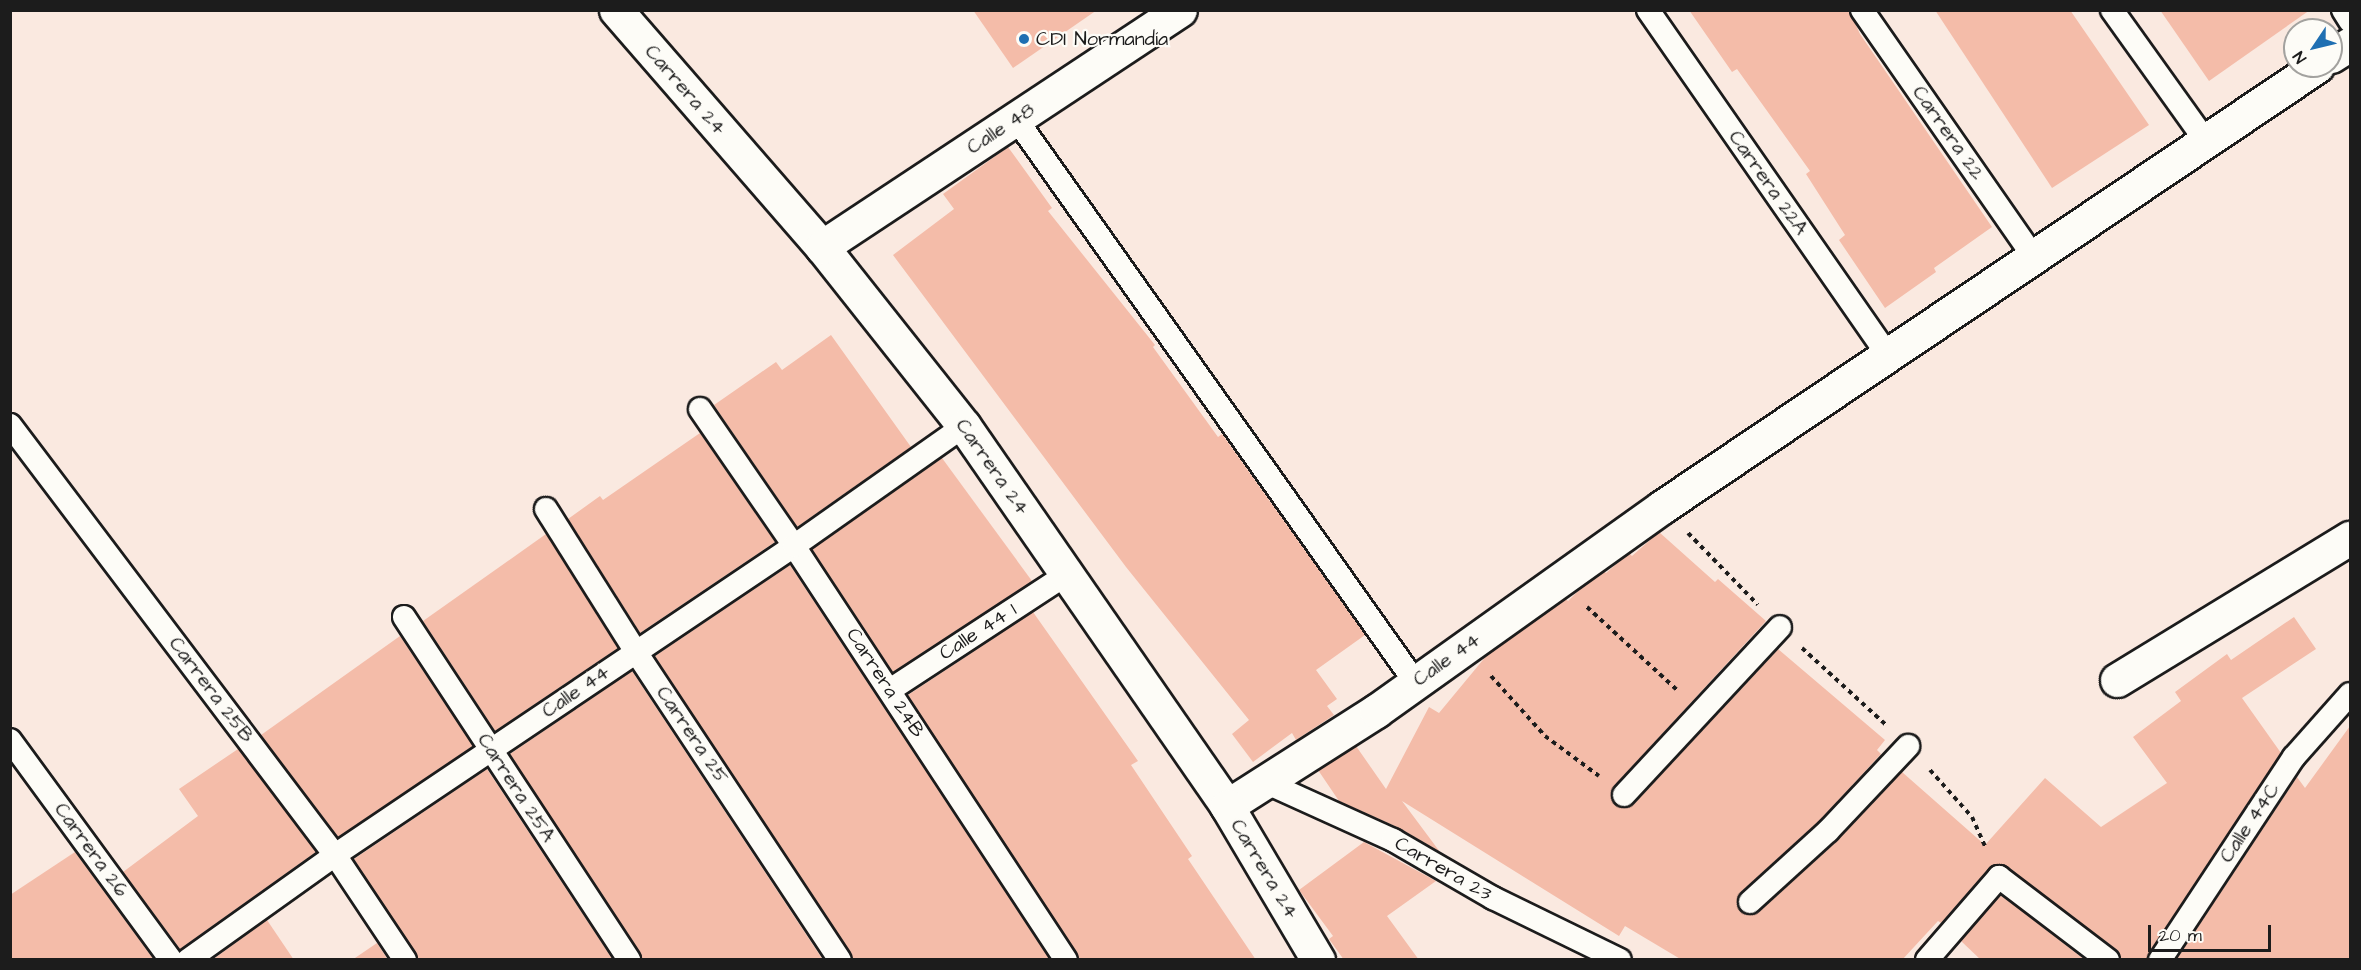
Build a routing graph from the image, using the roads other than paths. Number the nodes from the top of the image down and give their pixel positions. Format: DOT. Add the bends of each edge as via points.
graph roads {
  1 [pos="616,10"];
  2 [pos="1180,10"];
  3 [pos="1648,10"];
  4 [pos="1862,10"];
  5 [pos="2112,10"];
  6 [pos="2343,10"];
  7 [pos="2350,21"];
  8 [pos="2299,78"];
  9 [pos="1016,118"];
  10 [pos="2205,140"];
  11 [pos="822,247"];
  12 [pos="2033,256"];
  13 [pos="1888,355"];
  14 [pos="700,409"];
  15 [pos="10,425"];
  16 [pos="964,426"];
  17 [pos="546,509"];
  18 [pos="2350,538"];
  19 [pos="795,546"];
  20 [pos="1067,574"];
  21 [pos="404,617"];
  22 [pos="1780,627"];
  23 [pos="636,652"];
  24 [pos="2117,680"];
  25 [pos="1415,682"];
  26 [pos="890,690"];
  27 [pos="2350,694"];
  28 [pos="10,740"];
  29 [pos="1908,746"];
  30 [pos="492,750"];
  31 [pos="1265,782"];
  32 [pos="1624,795"];
  33 [pos="1227,806"];
  34 [pos="335,855"];
  35 [pos="1750,902"];
  36 [pos="171,960"];
  37 [pos="188,960"];
  38 [pos="405,960"];
  39 [pos="629,960"];
  40 [pos="840,960"];
  41 [pos="1066,960"];
  42 [pos="1318,960"];
  43 [pos="1620,960"];
  44 [pos="1927,960"];
  45 [pos="2108,960"];
  46 [pos="2160,960"];
  1 -- 11 [label="street, Carrera 24"];
  2 -- 9 [label="street, Calle 48"];
  3 -- 13 [label="lane, Carrera 22A"];
  4 -- 12 [label="lane, Carrera 22"];
  5 -- 10 [label="lane"];
  6 -- 7 [label="lane"];
  8 -- 10 [label="street, Calle 44"];
  9 -- 11 [label="street, Calle 48"];
  9 -- 25 [label="lane"];
  10 -- 12 [label="street, Calle 44"];
  11 -- 16 [label="street, Carrera 24"];
  12 -- 13 [label="street, Calle 44"];
  13 -- 25 [label="street, Calle 44" via="1662,507"];
  14 -- 19 [label="lane, Carrera 24B"];
  15 -- 34 [label="lane, Carrera 25B"];
  16 -- 19 [label="lane, Calle 44"];
  16 -- 20 [label="street, Carrera 24"];
  17 -- 23 [label="lane, Carrera 25"];
  18 -- 24 [label="street"];
  19 -- 23 [label="lane, Calle 44"];
  19 -- 26 [label="lane, Carrera 24B"];
  20 -- 26 [label="lane, Calle 44 1"];
  20 -- 33 [label="street, Carrera 24"];
  21 -- 30 [label="lane, Carrera 25A"];
  22 -- 32 [label="lane"];
  23 -- 30 [label="lane, Calle 44"];
  23 -- 40 [label="lane, Carrera 25"];
  25 -- 31 [label="street, Calle 44"];
  26 -- 41 [label="lane, Carrera 24B"];
  27 -- 46 [label="lane, Calle 44C" via="2295,757"];
  28 -- 36 [label="lane, Carrera 26"];
  29 -- 35 [label="lane" via="1828,831"];
  30 -- 34 [label="lane, Calle 44"];
  30 -- 39 [label="lane, Carrera 25A"];
  31 -- 33 [label="street, Calle 44"];
  31 -- 43 [label="lane, Carrera 23" via="1393,840 1493,898"];
  33 -- 42 [label="street, Carrera 24"];
  34 -- 37 [label="lane, Calle 44"];
  34 -- 38 [label="lane, Carrera 25B"];
  44 -- 45 [label="lane" via="1999,877"];
}
